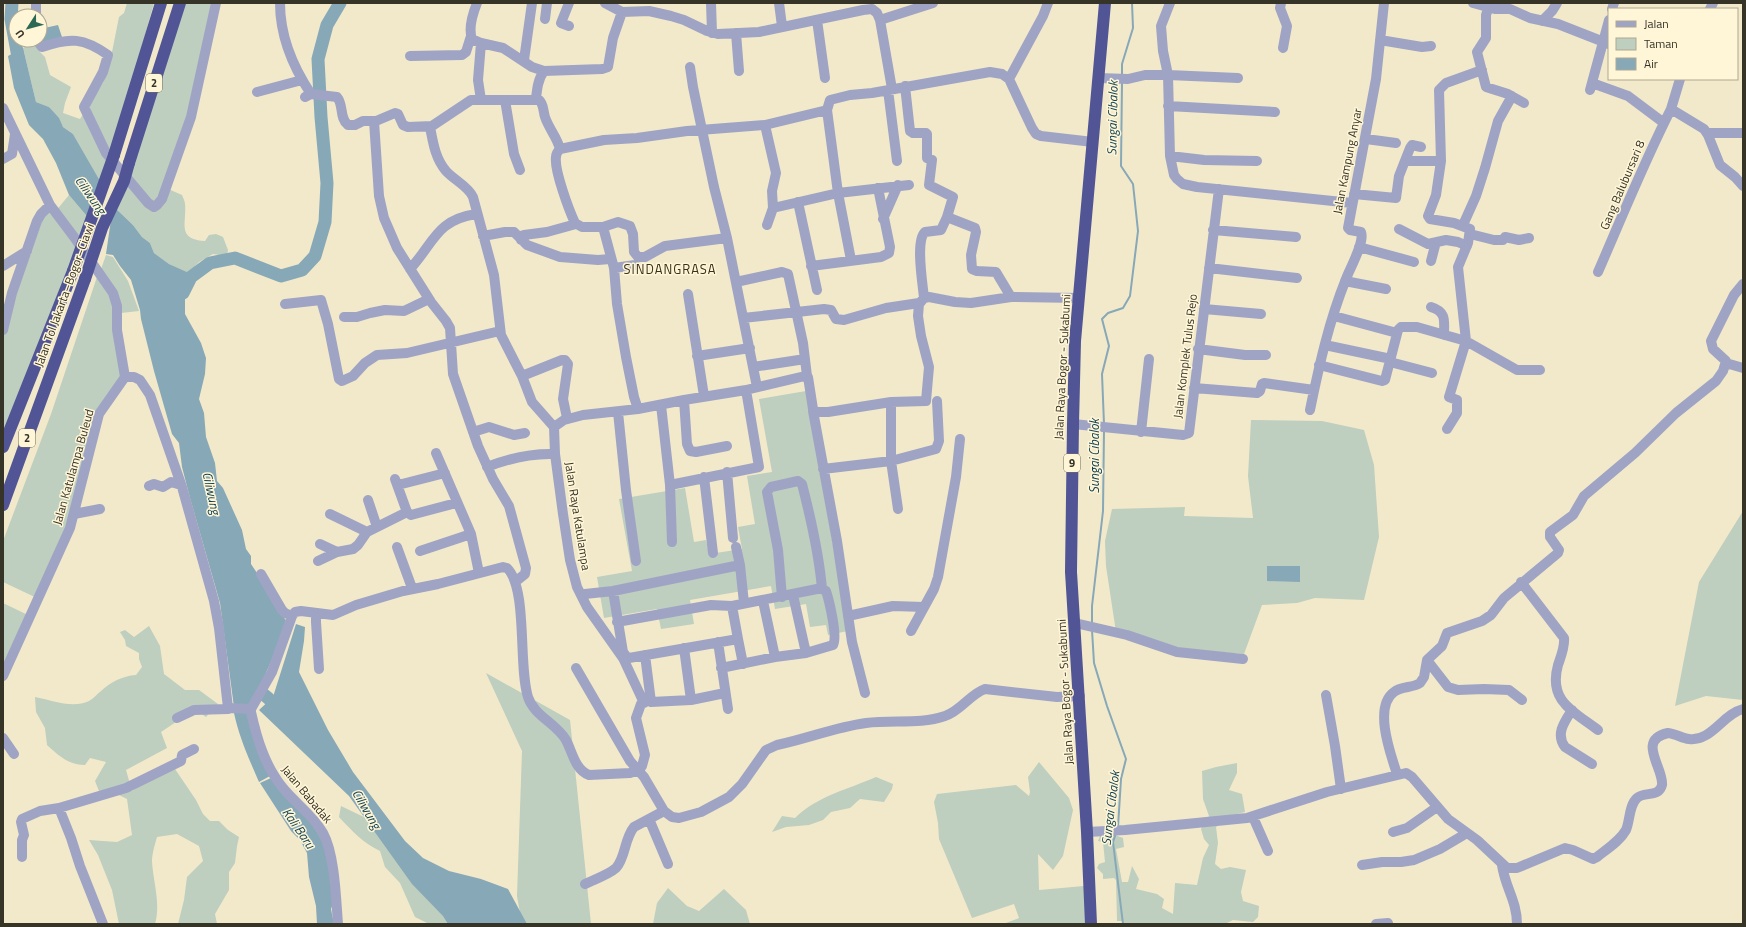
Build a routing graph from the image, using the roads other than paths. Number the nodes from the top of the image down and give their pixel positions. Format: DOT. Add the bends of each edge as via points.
graph roads {
  1 [pos="154,3"];
  2 [pos="161,3"];
  3 [pos="180,3"];
  4 [pos="216,3"];
  5 [pos="280,3"];
  6 [pos="477,3"];
  7 [pos="532,3"];
  8 [pos="547,3"];
  9 [pos="569,3"];
  10 [pos="605,3"];
  11 [pos="711,3"];
  12 [pos="779,3"];
  13 [pos="933,3"];
  14 [pos="1048,3"];
  15 [pos="1105,3"];
  16 [pos="1170,3"];
  17 [pos="1281,3"];
  18 [pos="1384,3"];
  19 [pos="1473,3"];
  20 [pos="1557,3"];
  21 [pos="1489,5"];
  22 [pos="863,6"];
  23 [pos="622,12"];
  24 [pos="545,19"];
  25 [pos="817,20"];
  26 [pos="880,20"];
  27 [pos="1542,21"];
  28 [pos="569,26"];
  29 [pos="782,26"];
  30 [pos="1608,28"];
  31 [pos="712,33"];
  32 [pos="736,34"];
  33 [pos="471,36"];
  34 [pos="1380,40"];
  35 [pos="481,43"];
  36 [pos="1606,43"];
  37 [pos="48,45"];
  38 [pos="1430,46"];
  39 [pos="1283,48"];
  40 [pos="410,56"];
  41 [pos="524,60"];
  42 [pos="690,67"];
  43 [pos="1482,70"];
  44 [pos="544,71"];
  45 [pos="739,71"];
  46 [pos="1168,75"];
  47 [pos="826,78"];
  48 [pos="1098,78"];
  49 [pos="1238,78"];
  50 [pos="1009,79"];
  51 [pos="302,80"];
  52 [pos="1680,80"];
  53 [pos="905,86"];
  54 [pos="890,89"];
  55 [pos="134,90"];
  56 [pos="257,92"];
  57 [pos="1512,96"];
  58 [pos="536,99"];
  59 [pos="481,100"];
  60 [pos="505,100"];
  61 [pos="1524,103"];
  62 [pos="1168,106"];
  63 [pos="3,108"];
  64 [pos="1671,109"];
  65 [pos="827,110"];
  66 [pos="1276,112"];
  67 [pos="374,121"];
  68 [pos="1664,123"];
  69 [pos="765,124"];
  70 [pos="430,127"];
  71 [pos="703,131"];
  72 [pos="1707,133"];
  73 [pos="1743,133"];
  74 [pos="15,134"];
  75 [pos="1366,139"];
  76 [pos="1093,142"];
  77 [pos="1396,143"];
  78 [pos="1421,147"];
  79 [pos="560,149"];
  80 [pos="1170,156"];
  81 [pos="3,159"];
  82 [pos="897,161"];
  83 [pos="1257,161"];
  84 [pos="1405,161"];
  85 [pos="1441,161"];
  86 [pos="520,170"];
  87 [pos="898,185"];
  88 [pos="909,185"];
  89 [pos="1743,186"];
  90 [pos="878,188"];
  91 [pos="1219,190"];
  92 [pos="838,193"];
  93 [pos="1353,199"];
  94 [pos="798,202"];
  95 [pos="50,205"];
  96 [pos="773,208"];
  97 [pos="476,214"];
  98 [pos="947,217"];
  99 [pos="884,219"];
  100 [pos="576,224"];
  101 [pos="767,225"];
  102 [pos="1463,225"];
  103 [pos="603,227"];
  104 [pos="1399,229"];
  105 [pos="1213,230"];
  106 [pos="1470,234"];
  107 [pos="483,236"];
  108 [pos="1296,237"];
  109 [pos="727,238"];
  110 [pos="1529,238"];
  111 [pos="521,240"];
  112 [pos="1436,242"];
  113 [pos="1467,246"];
  114 [pos="1359,247"];
  115 [pos="27,251"];
  116 [pos="851,260"];
  117 [pos="1431,261"];
  118 [pos="1414,262"];
  119 [pos="612,263"];
  120 [pos="635,265"];
  121 [pos="3,266"];
  122 [pos="811,266"];
  123 [pos="1209,268"];
  124 [pos="410,269"];
  125 [pos="1598,272"];
  126 [pos="1297,278"];
  127 [pos="1345,281"];
  128 [pos="736,282"];
  129 [pos="1743,284"];
  130 [pos="1386,289"];
  131 [pos="817,290"];
  132 [pos="688,294"];
  133 [pos="1011,297"];
  134 [pos="1079,298"];
  135 [pos="429,299"];
  136 [pos="921,300"];
  137 [pos="285,304"];
  138 [pos="1431,307"];
  139 [pos="1204,309"];
  140 [pos="796,311"];
  141 [pos="1260,314"];
  142 [pos="1334,316"];
  143 [pos="344,317"];
  144 [pos="743,318"];
  145 [pos="3,330"];
  146 [pos="500,331"];
  147 [pos="1397,333"];
  148 [pos="1444,335"];
  149 [pos="1466,341"];
  150 [pos="450,343"];
  151 [pos="1325,345"];
  152 [pos="750,348"];
  153 [pos="1198,349"];
  154 [pos="1266,355"];
  155 [pos="697,356"];
  156 [pos="805,359"];
  157 [pos="1149,359"];
  158 [pos="1390,361"];
  159 [pos="1726,363"];
  160 [pos="1320,365"];
  161 [pos="753,367"];
  162 [pos="1743,368"];
  163 [pos="1540,370"];
  164 [pos="1432,373"];
  165 [pos="522,376"];
  166 [pos="807,376"];
  167 [pos="125,377"];
  168 [pos="757,387"];
  169 [pos="1194,388"];
  170 [pos="746,390"];
  171 [pos="1314,390"];
  172 [pos="704,396"];
  173 [pos="684,400"];
  174 [pos="937,401"];
  175 [pos="891,402"];
  176 [pos="661,405"];
  177 [pos="638,409"];
  178 [pos="1310,410"];
  179 [pos="814,411"];
  180 [pos="618,412"];
  181 [pos="567,418"];
  182 [pos="1073,424"];
  183 [pos="554,427"];
  184 [pos="1447,429"];
  185 [pos="473,432"];
  186 [pos="1141,432"];
  187 [pos="526,434"];
  188 [pos="960,439"];
  189 [pos="727,446"];
  190 [pos="3,447"];
  191 [pos="436,453"];
  192 [pos="555,454"];
  193 [pos="891,461"];
  194 [pos="488,467"];
  195 [pos="823,469"];
  196 [pos="727,472"];
  197 [pos="445,473"];
  198 [pos="704,477"];
  199 [pos="180,485"];
  200 [pos="670,485"];
  201 [pos="148,486"];
  202 [pos="368,500"];
  203 [pos="456,503"];
  204 [pos="3,505"];
  205 [pos="898,509"];
  206 [pos="100,510"];
  207 [pos="407,512"];
  208 [pos="74,514"];
  209 [pos="330,514"];
  210 [pos="377,527"];
  211 [pos="367,532"];
  212 [pos="471,534"];
  213 [pos="672,542"];
  214 [pos="320,544"];
  215 [pos="397,547"];
  216 [pos="420,551"];
  217 [pos="337,552"];
  218 [pos="713,553"];
  219 [pos="318,561"];
  220 [pos="636,561"];
  221 [pos="740,565"];
  222 [pos="479,573"];
  223 [pos="261,574"];
  224 [pos="515,582"];
  225 [pos="1521,582"];
  226 [pos="412,588"];
  227 [pos="822,589"];
  228 [pos="613,591"];
  229 [pos="585,594"];
  230 [pos="793,595"];
  231 [pos="782,597"];
  232 [pos="763,601"];
  233 [pos="744,604"];
  234 [pos="732,606"];
  235 [pos="924,607"];
  236 [pos="319,614"];
  237 [pos="848,616"];
  238 [pos="292,617"];
  239 [pos="617,622"];
  240 [pos="1076,623"];
  241 [pos="911,631"];
  242 [pos="738,639"];
  243 [pos="718,642"];
  244 [pos="684,648"];
  245 [pos="806,653"];
  246 [pos="645,654"];
  247 [pos="775,657"];
  248 [pos="1243,659"];
  249 [pos="1428,660"];
  250 [pos="743,664"];
  251 [pos="576,668"];
  252 [pos="721,668"];
  253 [pos="319,669"];
  254 [pos="3,676"];
  255 [pos="725,692"];
  256 [pos="866,693"];
  257 [pos="1326,695"];
  258 [pos="1080,696"];
  259 [pos="691,700"];
  260 [pos="1522,700"];
  261 [pos="647,702"];
  262 [pos="250,708"];
  263 [pos="230,709"];
  264 [pos="728,709"];
  265 [pos="1743,709"];
  266 [pos="1572,710"];
  267 [pos="177,718"];
  268 [pos="1598,730"];
  269 [pos="3,738"];
  270 [pos="194,749"];
  271 [pos="14,754"];
  272 [pos="1592,764"];
  273 [pos="639,770"];
  274 [pos="1397,774"];
  275 [pos="1341,789"];
  276 [pos="1437,807"];
  277 [pos="59,808"];
  278 [pos="664,811"];
  279 [pos="1254,817"];
  280 [pos="649,818"];
  281 [pos="1088,832"];
  282 [pos="1393,832"];
  283 [pos="1467,833"];
  284 [pos="1268,851"];
  285 [pos="22,857"];
  286 [pos="668,864"];
  287 [pos="1362,865"];
  288 [pos="1502,865"];
  289 [pos="585,884"];
  290 [pos="1388,923"];
  291 [pos="103,924"];
  292 [pos="338,924"];
  293 [pos="1091,924"];
  294 [pos="1376,924"];
  295 [pos="1517,924"];
  1 -- 55 [label="highway" via="135,76"];
  2 -- 55 [label="highway, Jalan Tol Jakarta–Bogor–Ciawi / 2"];
  3 -- 204 [label="highway, Jalan Tol Jakarta–Bogor–Ciawi / 2, bridge" via="124,181 102,228"];
  4 -- 37 [label="street" via="192,117 162,199 154,207 106,153 84,107 103,72 108,55 95,45 81,40 58,41"];
  5 -- 51 [label="street" via="284,38"];
  6 -- 33 [label="street" via="472,17"];
  7 -- 41 [label="street"];
  8 -- 24 [label="street"];
  9 -- 28 [label="street" via="561,23"];
  10 -- 23 [label="street"];
  11 -- 31 [label="street"];
  12 -- 29 [label="street"];
  13 -- 26 [label="street"];
  14 -- 50 [label="street"];
  15 -- 48 [label="highway, Jalan Raya Bogor - Sukabumi / 9"];
  16 -- 46 [label="street" via="1161,26"];
  17 -- 39 [label="street" via="1280,8 1287,26"];
  18 -- 34 [label="street, Jalan Kampung Anyar"];
  19 -- 21 [label="street"];
  20 -- 27 [label="street"];
  21 -- 27 [label="street" via="1510,9"];
  21 -- 43 [label="street" via="1486,15 1486,38 1477,52"];
  22 -- 25 [label="street"];
  22 -- 26 [label="street" via="874,10"];
  23 -- 31 [label="street" via="649,11 671,16"];
  23 -- 44 [label="street" via="609,65 606,68"];
  25 -- 29 [label="street"];
  25 -- 47 [label="street"];
  26 -- 54 [label="street"];
  27 -- 36 [label="street" via="1558,24"];
  29 -- 32 [label="street"];
  30 -- 36 [label="street"];
  31 -- 32 [label="street"];
  32 -- 45 [label="street"];
  33 -- 35 [label="street" via="473,40"];
  33 -- 40 [label="street" via="466,52 462,55"];
  34 -- 38 [label="street"];
  34 -- 75 [label="street, Jalan Kampung Anyar"];
  35 -- 41 [label="street" via="503,48"];
  35 -- 59 [label="street" via="478,80"];
  36 -- 68 [label="street" via="1591,87 1628,96"];
  41 -- 44 [label="street"];
  42 -- 71 [label="street"];
  43 -- 57 [label="street" via="1486,87"];
  43 -- 85 [label="street" via="1446,83 1439,90"];
  44 -- 58 [label="street" via="538,83"];
  46 -- 48 [label="street" via="1145,75 1128,79"];
  46 -- 49 [label="street"];
  46 -- 62 [label="street"];
  48 -- 76 [label="highway, Jalan Raya Bogor - Sukabumi / 9"];
  50 -- 53 [label="street" via="1002,74 983,72"];
  50 -- 76 [label="street" via="1036,134"];
  51 -- 56 [label="street"];
  51 -- 67 [label="street" via="311,96 339,98 344,121 348,125"];
  52 -- 64 [label="street, Gang Balubursari 8"];
  53 -- 54 [label="street"];
  53 -- 98 [label="street" via="910,131 927,134 927,158 932,160 929,185 953,197"];
  54 -- 65 [label="street" via="830,100"];
  54 -- 82 [label="street"];
  55 -- 190 [label="highway, Jalan Tol Jakarta–Bogor–Ciawi / 2, bridge" via="73,271"];
  57 -- 61 [label="street"];
  57 -- 102 [label="street" via="1498,121 1480,182"];
  58 -- 60 [label="street"];
  58 -- 79 [label="street" via="542,103"];
  59 -- 60 [label="street"];
  59 -- 70 [label="street" via="466,102"];
  60 -- 86 [label="street" via="514,154"];
  62 -- 66 [label="street"];
  62 -- 80 [label="street"];
  63 -- 74 [label="street"];
  64 -- 68 [label="street, Gang Balubursari 8"];
  64 -- 72 [label="street" via="1702,127"];
  65 -- 69 [label="street"];
  65 -- 92 [label="street"];
  67 -- 70 [label="street" via="395,113 406,127"];
  67 -- 124 [label="street" via="379,203 389,233"];
  68 -- 125 [label="street, Gang Balubursari 8"];
  69 -- 71 [label="street"];
  69 -- 96 [label="street" via="776,173 772,188"];
  70 -- 97 [label="street" via="438,158 446,170 470,192"];
  71 -- 79 [label="street" via="604,140"];
  71 -- 109 [label="street"];
  72 -- 73 [label="street"];
  72 -- 89 [label="street" via="1720,164"];
  74 -- 81 [label="street" via="12,154"];
  74 -- 95 [label="street"];
  75 -- 77 [label="street"];
  75 -- 93 [label="street, Jalan Kampung Anyar"];
  76 -- 134 [label="highway, Jalan Raya Bogor - Sukabumi / 9"];
  78 -- 84 [label="street" via="1411,146"];
  79 -- 100 [label="street" via="556,155 556,163 564,194"];
  80 -- 83 [label="street" via="1204,160"];
  80 -- 91 [label="street" via="1174,175 1180,182 1189,186"];
  84 -- 85 [label="street"];
  84 -- 93 [label="street" via="1399,176 1396,198"];
  85 -- 102 [label="street" via="1436,195 1429,217"];
  87 -- 88 [label="street"];
  87 -- 90 [label="street"];
  87 -- 99 [label="street"];
  90 -- 92 [label="street"];
  90 -- 99 [label="street"];
  91 -- 93 [label="street"];
  91 -- 105 [label="street, Jalan Komplek Tulus Rejo"];
  92 -- 94 [label="street"];
  92 -- 116 [label="street"];
  93 -- 114 [label="street, Jalan Kampung Anyar" via="1348,228 1361,233"];
  94 -- 96 [label="street"];
  94 -- 122 [label="street"];
  95 -- 115 [label="street" via="37,221"];
  95 -- 167 [label="street" via="113,293 117,306 117,330"];
  96 -- 101 [label="street"];
  97 -- 107 [label="street"];
  97 -- 124 [label="street" via="458,218 436,234 424,254"];
  98 -- 133 [label="street" via="975,228 972,269 996,272"];
  98 -- 136 [label="street" via="941,230 925,232 921,238"];
  99 -- 116 [label="street" via="889,253 881,257"];
  100 -- 103 [label="street" via="582,227"];
  100 -- 111 [label="street" via="524,235 521,236"];
  102 -- 106 [label="street" via="1470,228"];
  103 -- 109 [label="street" via="618,222 630,226 634,252 640,257 665,246"];
  103 -- 119 [label="street"];
  104 -- 112 [label="street" via="1428,244"];
  105 -- 108 [label="street"];
  105 -- 123 [label="street, Jalan Komplek Tulus Rejo"];
  106 -- 110 [label="street" via="1495,240 1503,240 1505,237 1519,240"];
  106 -- 113 [label="street"];
  107 -- 111 [label="street" via="510,232 516,233"];
  107 -- 146 [label="street" via="494,275"];
  109 -- 128 [label="street"];
  111 -- 119 [label="street" via="527,245 565,259"];
  112 -- 113 [label="street" via="1451,241"];
  112 -- 117 [label="street"];
  113 -- 149 [label="street" via="1458,267"];
  114 -- 118 [label="street"];
  114 -- 127 [label="street"];
  115 -- 121 [label="street"];
  115 -- 145 [label="street" via="12,293"];
  116 -- 122 [label="street"];
  119 -- 120 [label="street"];
  119 -- 177 [label="street" via="625,351"];
  122 -- 131 [label="street"];
  123 -- 126 [label="street"];
  123 -- 139 [label="street, Jalan Komplek Tulus Rejo"];
  124 -- 135 [label="street"];
  127 -- 130 [label="street"];
  127 -- 142 [label="street"];
  128 -- 140 [label="street" via="787,273 790,276"];
  128 -- 144 [label="street"];
  129 -- 159 [label="street" via="1734,295 1711,341 1713,349"];
  132 -- 155 [label="street"];
  133 -- 134 [label="street"];
  133 -- 136 [label="street" via="971,303 929,297"];
  134 -- 182 [label="highway, Jalan Raya Bogor - Sukabumi / 9"];
  135 -- 143 [label="street" via="404,311 385,310 358,318"];
  135 -- 150 [label="street" via="448,324"];
  136 -- 140 [label="street" via="844,320 836,319 828,309"];
  136 -- 175 [label="street" via="918,308 928,367 927,399"];
  137 -- 150 [label="street" via="321,301 339,379 342,381 353,376 374,356 407,353"];
  138 -- 148 [label="street" via="1442,312"];
  139 -- 141 [label="street"];
  139 -- 153 [label="street, Jalan Komplek Tulus Rejo"];
  140 -- 144 [label="street"];
  140 -- 156 [label="street"];
  142 -- 147 [label="street"];
  142 -- 151 [label="street"];
  144 -- 152 [label="street"];
  146 -- 150 [label="street"];
  146 -- 165 [label="street"];
  147 -- 148 [label="street" via="1401,327 1406,326"];
  147 -- 158 [label="street"];
  148 -- 149 [label="street"];
  149 -- 163 [label="street" via="1517,370"];
  149 -- 184 [label="street" via="1449,397 1457,400 1457,413"];
  150 -- 185 [label="street" via="454,374"];
  151 -- 158 [label="street"];
  151 -- 160 [label="street"];
  152 -- 155 [label="street"];
  152 -- 161 [label="street"];
  153 -- 154 [label="street"];
  153 -- 169 [label="street, Jalan Komplek Tulus Rejo"];
  155 -- 172 [label="street"];
  156 -- 161 [label="street"];
  156 -- 166 [label="street"];
  157 -- 186 [label="street"];
  158 -- 160 [label="street" via="1387,377 1382,381"];
  158 -- 164 [label="street"];
  159 -- 162 [label="street"];
  159 -- 225 [label="street" via="1716,381 1676,413 1584,496 1572,515 1550,532 1559,553"];
  160 -- 171 [label="street"];
  161 -- 168 [label="street"];
  165 -- 181 [label="street" via="562,360 567,362 563,399"];
  165 -- 183 [label="street" via="532,402"];
  166 -- 168 [label="street"];
  166 -- 179 [label="street"];
  167 -- 199 [label="street" via="140,380 150,395"];
  167 -- 208 [label="street, Jalan Katulampa Buleud" via="100,414"];
  168 -- 170 [label="street"];
  169 -- 171 [label="street" via="1257,393 1264,383"];
  169 -- 186 [label="street, Jalan Komplek Tulus Rejo" via="1187,434"];
  170 -- 172 [label="street"];
  170 -- 196 [label="street" via="759,466"];
  171 -- 178 [label="street"];
  172 -- 173 [label="street"];
  173 -- 176 [label="street"];
  173 -- 189 [label="street" via="690,451"];
  174 -- 193 [label="street" via="937,448"];
  175 -- 179 [label="street" via="828,412"];
  175 -- 193 [label="street"];
  176 -- 177 [label="street"];
  176 -- 200 [label="street"];
  177 -- 180 [label="street"];
  179 -- 195 [label="street"];
  180 -- 181 [label="street"];
  180 -- 220 [label="street"];
  181 -- 183 [label="street"];
  182 -- 186 [label="street, Jalan Komplek Tulus Rejo"];
  182 -- 240 [label="highway, Jalan Raya Bogor - Sukabumi / 9" via="1071,572"];
  183 -- 192 [label="street, Jalan Raya Katulampa"];
  185 -- 187 [label="street" via="489,427 514,435"];
  185 -- 194 [label="street"];
  188 -- 235 [label="street" via="940,567 936,583"];
  191 -- 197 [label="street"];
  192 -- 194 [label="street" via="540,453 514,457"];
  192 -- 261 [label="street, Jalan Raya Katulampa" via="570,560 577,587 587,607 624,658"];
  193 -- 195 [label="street"];
  193 -- 205 [label="street"];
  194 -- 224 [label="street" via="509,506 526,568 525,574"];
  195 -- 237 [label="street"];
  196 -- 198 [label="street"];
  196 -- 221 [label="street"];
  197 -- 203 [label="street"];
  197 -- 207 [label="street" via="396,482"];
  198 -- 200 [label="street"];
  198 -- 218 [label="street"];
  199 -- 201 [label="street" via="171,482 163,487 154,484"];
  199 -- 263 [label="street" via="214,600"];
  200 -- 213 [label="street"];
  202 -- 210 [label="street"];
  203 -- 207 [label="street" via="415,515"];
  203 -- 212 [label="street"];
  206 -- 208 [label="street"];
  207 -- 210 [label="street"];
  208 -- 254 [label="street, Jalan Katulampa Buleud"];
  209 -- 211 [label="street"];
  210 -- 211 [label="street"];
  211 -- 217 [label="street" via="356,547 349,551"];
  212 -- 216 [label="street"];
  212 -- 222 [label="street"];
  214 -- 217 [label="street"];
  215 -- 226 [label="street"];
  217 -- 219 [label="street"];
  221 -- 228 [label="street"];
  221 -- 233 [label="street"];
  222 -- 224 [label="street" via="505,568"];
  222 -- 226 [label="street"];
  223 -- 238 [label="street" via="282,610"];
  224 -- 273 [label="street" via="519,602 525,686 532,705 563,736 574,759 585,773 598,775"];
  225 -- 249 [label="street" via="1500,601 1491,615 1482,621 1447,633 1442,646"];
  225 -- 266 [label="street" via="1564,638 1555,682 1559,697"];
  226 -- 236 [label="street" via="359,604 333,615"];
  227 -- 230 [label="street"];
  227 -- 231 [label="street" via="813,526 802,484 798,481 771,487 767,492 778,550"];
  227 -- 245 [label="street" via="827,593 835,643 830,647"];
  228 -- 229 [label="street"];
  228 -- 239 [label="street"];
  230 -- 231 [label="street"];
  230 -- 245 [label="street"];
  231 -- 232 [label="street"];
  232 -- 233 [label="street"];
  232 -- 247 [label="street"];
  233 -- 234 [label="street"];
  234 -- 239 [label="street" via="711,605"];
  234 -- 242 [label="street"];
  235 -- 237 [label="street" via="893,606"];
  235 -- 241 [label="street"];
  236 -- 238 [label="street" via="299,611"];
  236 -- 253 [label="street" via="316,617"];
  237 -- 256 [label="street" via="852,642"];
  238 -- 262 [label="street" via="272,672"];
  239 -- 246 [label="street" via="626,656 632,658"];
  240 -- 248 [label="street" via="1127,635 1177,652"];
  240 -- 258 [label="highway, Jalan Raya Bogor - Sukabumi / 9"];
  242 -- 243 [label="street"];
  242 -- 250 [label="street"];
  243 -- 244 [label="street"];
  243 -- 252 [label="street"];
  244 -- 246 [label="street"];
  244 -- 259 [label="street"];
  245 -- 247 [label="street"];
  246 -- 261 [label="street"];
  247 -- 250 [label="street"];
  249 -- 260 [label="street" via="1448,687 1458,690 1509,690"];
  249 -- 274 [label="street" via="1420,683 1394,692 1388,698 1385,707 1386,730"];
  250 -- 252 [label="street"];
  251 -- 273 [label="street" via="630,761"];
  252 -- 255 [label="street"];
  255 -- 259 [label="street"];
  255 -- 264 [label="street"];
  257 -- 275 [label="street"];
  258 -- 278 [label="street" via="1057,697 985,689 944,717 910,722 862,723 777,745 766,750 742,784 726,798 705,810 679,818 672,817"];
  258 -- 281 [label="highway, Jalan Raya Bogor - Sukabumi / 9"];
  259 -- 261 [label="street"];
  261 -- 273 [label="street" via="641,704 636,718 645,755"];
  262 -- 263 [label="street"];
  262 -- 292 [label="street, Jalan Babadak" via="267,763 273,774 283,788 313,818 327,843"];
  263 -- 267 [label="street" via="194,710"];
  265 -- 288 [label="street" via="1732,713 1700,738 1690,739 1668,733 1658,738 1654,743 1653,754 1661,776 1660,789 1655,793 1642,795 1636,800 1623,835 1597,858 1589,858 1565,848 1517,868"];
  266 -- 268 [label="street"];
  266 -- 272 [label="street" via="1561,728 1562,743 1564,747"];
  269 -- 271 [label="street"];
  270 -- 277 [label="street" via="182,755 181,761 126,788"];
  273 -- 278 [label="street"];
  274 -- 275 [label="street"];
  274 -- 276 [label="street" via="1406,773 1412,777"];
  275 -- 279 [label="street" via="1315,795"];
  276 -- 282 [label="street" via="1407,828"];
  276 -- 283 [label="street"];
  277 -- 285 [label="street" via="40,811 22,819"];
  277 -- 291 [label="street"];
  278 -- 280 [label="street"];
  279 -- 281 [label="street"];
  279 -- 284 [label="street"];
  280 -- 286 [label="street"];
  280 -- 289 [label="street" via="630,832 616,868"];
  281 -- 293 [label="highway, Jalan Raya Bogor - Sukabumi / 9"];
  283 -- 287 [label="street" via="1440,849 1414,860"];
  283 -- 288 [label="street"];
  288 -- 295 [label="street" via="1504,880 1516,904"];
  290 -- 294 [label="street"];
}
